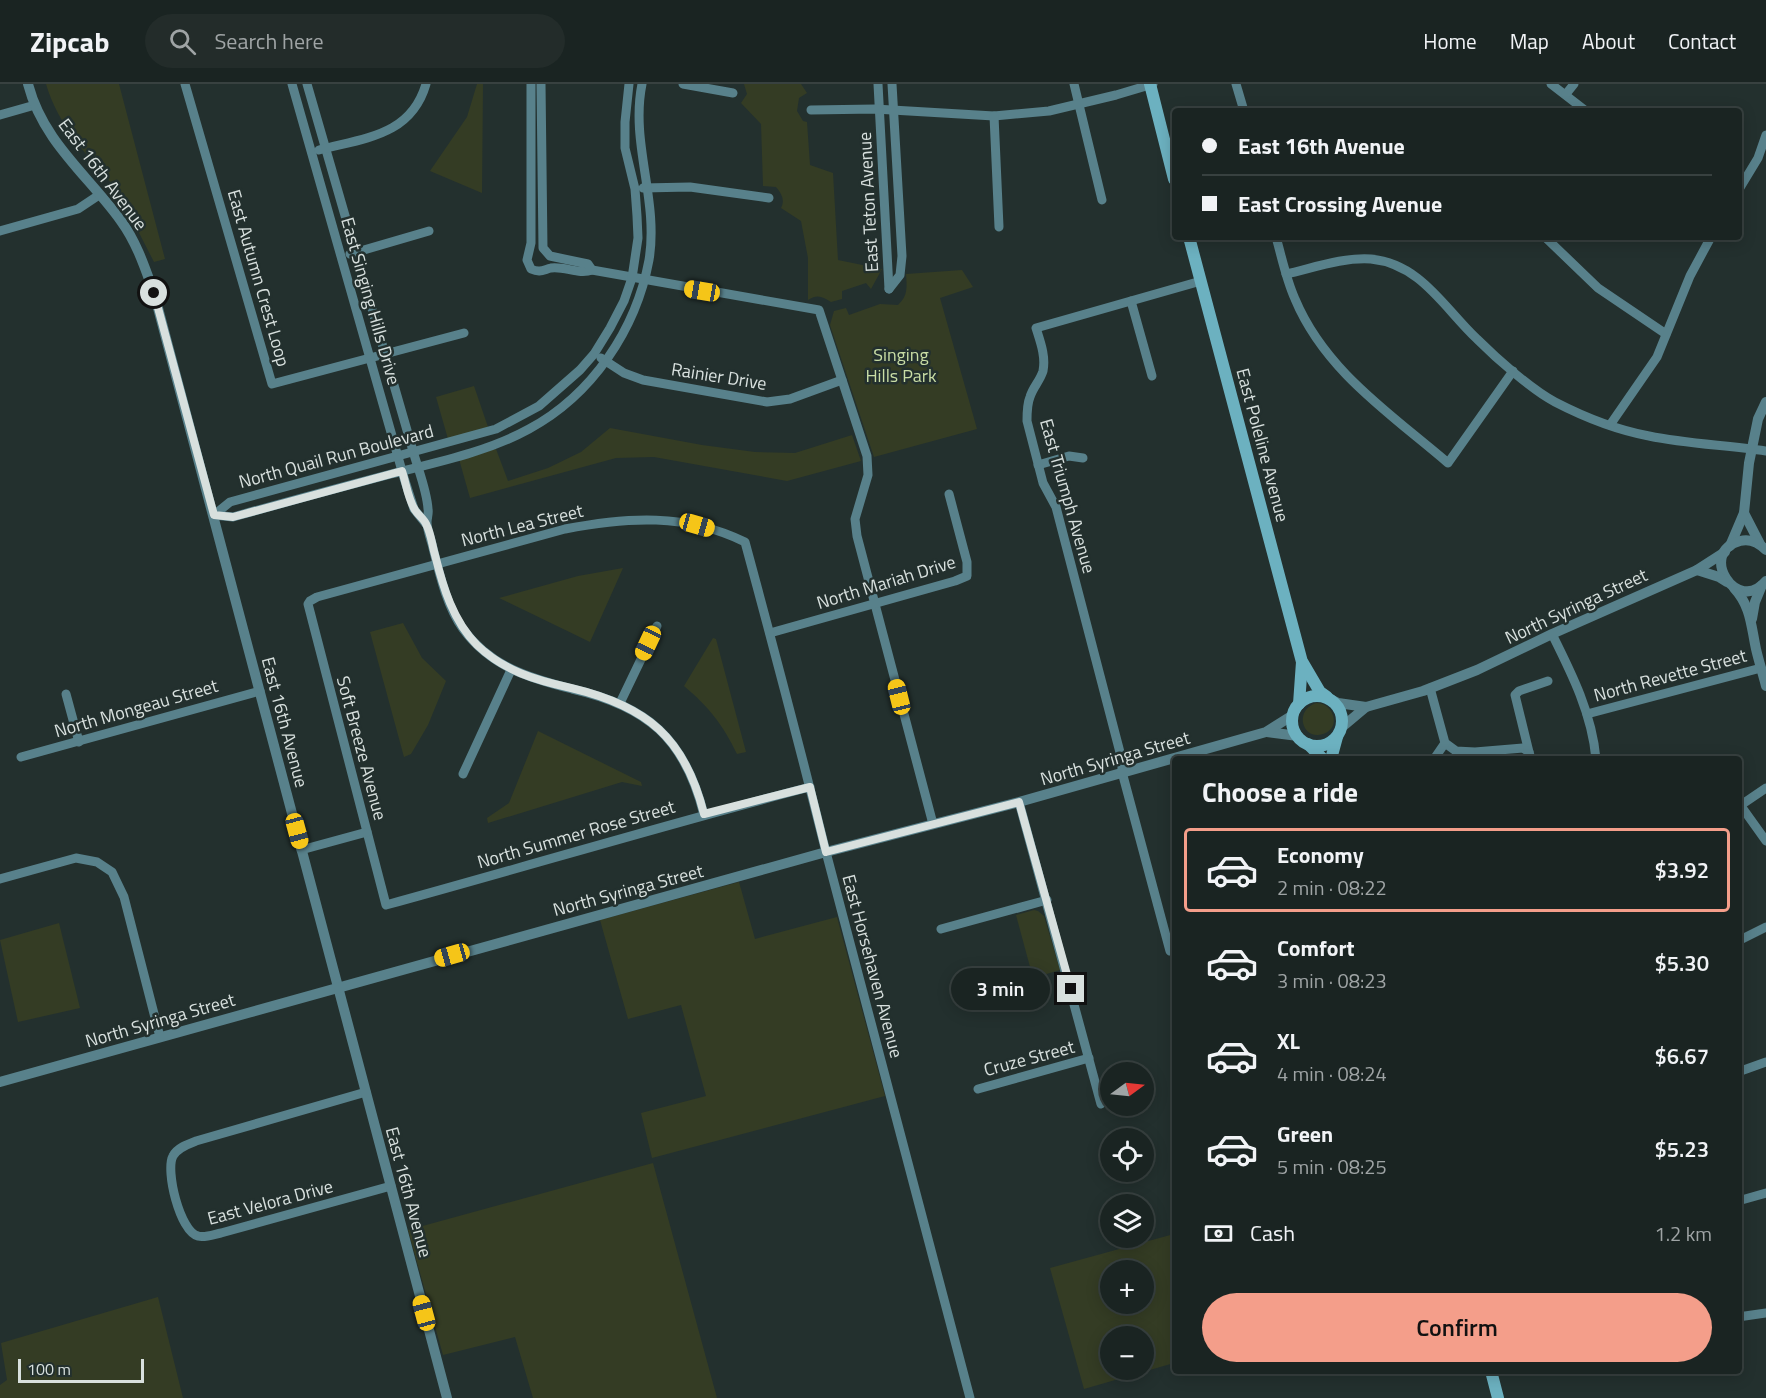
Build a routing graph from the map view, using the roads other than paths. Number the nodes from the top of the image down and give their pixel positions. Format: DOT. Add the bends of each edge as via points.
graph roads {
  1 [pos="28,84"];
  2 [pos="185,84"];
  3 [pos="292,84"];
  4 [pos="307,84"];
  5 [pos="426,84"];
  6 [pos="531,84"];
  7 [pos="541,84"];
  8 [pos="629,84"];
  9 [pos="642,84"];
  10 [pos="682,84"];
  11 [pos="879,84"];
  12 [pos="892,84"];
  13 [pos="1074,84"];
  14 [pos="1151,84"];
  15 [pos="1236,84"];
  16 [pos="1551,84"];
  17 [pos="1574,84"];
  18 [pos="733,93"];
  19 [pos="1566,94"];
  20 [pos="1079,104"];
  21 [pos="35,105"];
  22 [pos="1243,108"];
  23 [pos="1582,108"];
  24 [pos="811,110"];
  25 [pos="880,110"];
  26 [pos="894,110"];
  27 [pos="0,115"];
  28 [pos="994,116"];
  29 [pos="1766,135"];
  30 [pos="325,148"];
  31 [pos="311,152"];
  32 [pos="1172,171"];
  33 [pos="1742,185"];
  34 [pos="648,188"];
  35 [pos="635,189"];
  36 [pos="99,195"];
  37 [pos="769,198"];
  38 [pos="1102,200"];
  39 [pos="999,227"];
  40 [pos="0,231"];
  41 [pos="429,231"];
  42 [pos="1190,240"];
  43 [pos="1277,240"];
  44 [pos="1548,240"];
  45 [pos="1709,240"];
  46 [pos="355,252"];
  47 [pos="341,256"];
  48 [pos="592,270"];
  49 [pos="1286,274"];
  50 [pos="632,278"];
  51 [pos="644,281"];
  52 [pos="1201,281"];
  53 [pos="1131,301"];
  54 [pos="465,333"];
  55 [pos="1666,334"];
  56 [pos="385,354"];
  57 [pos="594,354"];
  58 [pos="370,358"];
  59 [pos="606,361"];
  60 [pos="1513,371"];
  61 [pos="1152,376"];
  62 [pos="842,380"];
  63 [pos="1766,402"];
  64 [pos="1610,425"];
  65 [pos="1751,449"];
  66 [pos="1766,451"];
  67 [pos="413,452"];
  68 [pos="398,456"];
  69 [pos="1083,458"];
  70 [pos="1038,465"];
  71 [pos="417,467"];
  72 [pos="402,471"];
  73 [pos="949,494"];
  74 [pos="1744,513"];
  75 [pos="214,515"];
  76 [pos="426,524"];
  77 [pos="745,542"];
  78 [pos="1764,548"];
  79 [pos="1728,549"];
  80 [pos="437,564"];
  81 [pos="1697,570"];
  82 [pos="1764,582"];
  83 [pos="1730,584"];
  84 [pos="310,600"];
  85 [pos="875,604"];
  86 [pos="1752,619"];
  87 [pos="657,626"];
  88 [pos="770,633"];
  89 [pos="1552,634"];
  90 [pos="1302,662"];
  91 [pos="1761,668"];
  92 [pos="511,670"];
  93 [pos="1548,681"];
  94 [pos="1766,686"];
  95 [pos="1430,688"];
  96 [pos="260,691"];
  97 [pos="66,694"];
  98 [pos="1328,698"];
  99 [pos="620,703"];
  100 [pos="1366,707"];
  101 [pos="1296,709"];
  102 [pos="1587,714"];
  103 [pos="1266,732"];
  104 [pos="1339,732"];
  105 [pos="1301,739"];
  106 [pos="79,741"];
  107 [pos="1444,743"];
  108 [pos="1530,755"];
  109 [pos="1180,756"];
  110 [pos="1321,756"];
  111 [pos="1331,756"];
  112 [pos="1436,756"];
  113 [pos="1595,756"];
  114 [pos="21,757"];
  115 [pos="1172,758"];
  116 [pos="1122,772"];
  117 [pos="463,774"];
  118 [pos="810,787"];
  119 [pos="1766,789"];
  120 [pos="1019,802"];
  121 [pos="1742,806"];
  122 [pos="1742,810"];
  123 [pos="704,814"];
  124 [pos="933,824"];
  125 [pos="367,832"];
  126 [pos="1766,841"];
  127 [pos="301,849"];
  128 [pos="826,852"];
  129 [pos="0,879"];
  130 [pos="1047,900"];
  131 [pos="386,905"];
  132 [pos="1766,927"];
  133 [pos="941,929"];
  134 [pos="1742,938"];
  135 [pos="1172,951"];
  136 [pos="337,987"];
  137 [pos="160,1037"];
  138 [pos="1089,1058"];
  139 [pos="1766,1062"];
  140 [pos="1742,1071"];
  141 [pos="0,1082"];
  142 [pos="978,1089"];
  143 [pos="366,1092"];
  144 [pos="1100,1100"];
  145 [pos="391,1186"];
  146 [pos="1766,1193"];
  147 [pos="1742,1200"];
  148 [pos="1766,1312"];
  149 [pos="1742,1316"];
  150 [pos="1492,1374"];
  151 [pos="447,1398"];
  152 [pos="970,1398"];
  153 [pos="1498,1398"];
  1 -- 21 [label="street, East 16th Avenue"];
  2 -- 58 [label="street, East Autumn Crest Loop" via="272,384"];
  3 -- 31 [label="street, East Singing Hills Drive"];
  4 -- 30 [label="street, East Singing Hills Drive"];
  5 -- 30 [label="street" via="414,109 399,126"];
  6 -- 48 [label="street" via="531,243 527,260 531,269 541,272 552,268"];
  7 -- 48 [label="street" via="541,242 550,256 588,264"];
  8 -- 35 [label="street, North Quail Run Boulevard" via="625,148"];
  9 -- 34 [label="street, North Quail Run Boulevard" via="639,140"];
  10 -- 18 [label="street"];
  11 -- 25 [label="street, East Teton Avenue"];
  12 -- 26 [label="street, East Teton Avenue"];
  13 -- 20 [label="street"];
  14 -- 20 [label="street"];
  14 -- 32 [label="main road"];
  15 -- 22 [label="street"];
  16 -- 19 [label="street"];
  17 -- 19 [label="street"];
  19 -- 23 [label="street"];
  20 -- 28 [label="street"];
  20 -- 38 [label="street"];
  21 -- 27 [label="street"];
  21 -- 36 [label="street, East 16th Avenue" via="67,158"];
  24 -- 25 [label="street"];
  25 -- 26 [label="street"];
  25 -- 26 [label="street, East Teton Avenue" via="889,289 900,275 902,256"];
  26 -- 28 [label="street"];
  28 -- 39 [label="street"];
  29 -- 33 [label="street" via="1758,159"];
  30 -- 31 [label="street"];
  30 -- 46 [label="street, East Singing Hills Drive"];
  31 -- 47 [label="street, East Singing Hills Drive"];
  34 -- 35 [label="street"];
  34 -- 37 [label="street" via="690,187"];
  34 -- 51 [label="street, North Quail Run Boulevard" via="652,240"];
  35 -- 50 [label="street, North Quail Run Boulevard" via="638,238"];
  36 -- 40 [label="street" via="78,209"];
  36 -- 75 [label="street, East 16th Avenue" via="123,224 144,262"];
  41 -- 46 [label="street"];
  42 -- 52 [label="main road, East Poleline Avenue"];
  43 -- 49 [label="street"];
  44 -- 55 [label="street" via="1598,288"];
  45 -- 55 [label="street"];
  46 -- 47 [label="street"];
  46 -- 56 [label="street, East Singing Hills Drive"];
  47 -- 58 [label="street, East Singing Hills Drive"];
  48 -- 50 [label="street"];
  49 -- 60 [label="street" via="1345,260 1371,259 1398,266 1422,280 1476,339"];
  49 -- 60 [label="street" via="1306,323 1329,357 1348,378 1448,463"];
  50 -- 51 [label="street"];
  50 -- 57 [label="street, North Quail Run Boulevard" via="624,301"];
  51 -- 59 [label="street, North Quail Run Boulevard" via="633,314"];
  51 -- 62 [label="street" via="819,310"];
  52 -- 53 [label="street, East Triumph Avenue"];
  52 -- 90 [label="main road, East Poleline Avenue"];
  53 -- 61 [label="street"];
  53 -- 70 [label="street, East Triumph Avenue" via="1036,327 1043,368 1028,399 1027,421"];
  54 -- 56 [label="street"];
  55 -- 64 [label="street" via="1657,357"];
  56 -- 58 [label="street"];
  56 -- 67 [label="street, East Singing Hills Drive"];
  57 -- 59 [label="street, Rainier Drive"];
  57 -- 67 [label="street, North Quail Run Boulevard" via="557,392 519,418 496,429"];
  58 -- 68 [label="street, East Singing Hills Drive"];
  59 -- 62 [label="street, Rainier Drive" via="643,380 767,402 790,399"];
  59 -- 71 [label="street, North Quail Run Boulevard" via="569,402 530,429 473,452"];
  60 -- 64 [label="street" via="1552,401"];
  62 -- 85 [label="street" via="869,467 855,519"];
  63 -- 65 [label="street"];
  64 -- 65 [label="street" via="1648,436"];
  65 -- 66 [label="street"];
  65 -- 74 [label="street"];
  67 -- 68 [label="street, North Quail Run Boulevard"];
  67 -- 71 [label="street, East Singing Hills Drive"];
  68 -- 72 [label="street, East Singing Hills Drive"];
  68 -- 75 [label="street, North Quail Run Boulevard" via="230,502"];
  69 -- 70 [label="street" via="1068,456"];
  70 -- 116 [label="street, East Triumph Avenue" via="1056,507"];
  71 -- 72 [label="street, North Quail Run Boulevard"];
  71 -- 76 [label="street, East Singing Hills Drive" via="428,509"];
  72 -- 75 [label="street, North Quail Run Boulevard" via="233,517"];
  72 -- 76 [label="street, East Singing Hills Drive" via="414,509"];
  73 -- 85 [label="street, North Mariah Drive" via="967,576"];
  74 -- 78 [label="street"];
  74 -- 79 [label="street"];
  75 -- 96 [label="street, East 16th Avenue"];
  76 -- 80 [label="street, East Singing Hills Drive"];
  77 -- 80 [label="street, North Lea Street" via="697,525 626,520 565,529"];
  77 -- 88 [label="street, East Horsehaven Avenue"];
  78 -- 79 [label="street" via="1745,540"];
  79 -- 81 [label="street, North Syringa Street"];
  79 -- 83 [label="street" via="1721,567"];
  80 -- 84 [label="street, North Lea Street"];
  80 -- 92 [label="street, East Singing Hills Drive" via="463,628 476,644"];
  81 -- 83 [label="street"];
  81 -- 89 [label="street, North Syringa Street"];
  82 -- 83 [label="street" via="1749,590"];
  82 -- 86 [label="street"];
  83 -- 86 [label="street"];
  84 -- 125 [label="street, Soft Breeze Avenue" via="309,613"];
  85 -- 88 [label="street, North Mariah Drive"];
  85 -- 124 [label="street"];
  86 -- 91 [label="street"];
  87 -- 99 [label="street"];
  88 -- 118 [label="street, East Horsehaven Avenue"];
  89 -- 95 [label="street, North Syringa Street"];
  89 -- 102 [label="street"];
  90 -- 98 [label="main road, East Poleline Avenue"];
  90 -- 101 [label="main road, East Poleline Avenue"];
  91 -- 94 [label="street"];
  91 -- 102 [label="street, North Revette Street"];
  92 -- 99 [label="street, East Singing Hills Drive"];
  92 -- 117 [label="street"];
  93 -- 108 [label="street" via="1515,695"];
  95 -- 100 [label="street, North Syringa Street"];
  95 -- 107 [label="street"];
  96 -- 106 [label="street, North Mongeau Street"];
  96 -- 127 [label="street, East 16th Avenue"];
  97 -- 106 [label="street"];
  98 -- 100 [label="street, North Syringa Street"];
  98 -- 101 [label="main road" via="1309,697"];
  98 -- 104 [label="main road" via="1341,714"];
  99 -- 123 [label="street, East Singing Hills Drive" via="650,722 679,751 692,775"];
  100 -- 104 [label="street, North Syringa Street"];
  101 -- 103 [label="street, North Syringa Street"];
  101 -- 105 [label="main road" via="1293,727"];
  102 -- 113 [label="street"];
  103 -- 105 [label="street, North Syringa Street"];
  103 -- 109 [label="street, North Syringa Street"];
  104 -- 105 [label="main road" via="1323,745"];
  104 -- 111 [label="main road"];
  105 -- 110 [label="main road"];
  106 -- 114 [label="street, North Mongeau Street"];
  107 -- 108 [label="street" via="1456,751 1523,748"];
  107 -- 112 [label="street"];
  115 -- 116 [label="street, North Syringa Street"];
  116 -- 120 [label="street, North Syringa Street"];
  116 -- 135 [label="street, East Triumph Avenue"];
  118 -- 123 [label="street, North Summer Rose Street"];
  118 -- 128 [label="street, East Horsehaven Avenue"];
  119 -- 121 [label="street"];
  120 -- 124 [label="street, North Syringa Street"];
  120 -- 130 [label="street"];
  122 -- 126 [label="street"];
  123 -- 131 [label="street, North Summer Rose Street"];
  124 -- 128 [label="street, North Syringa Street"];
  125 -- 127 [label="street"];
  125 -- 131 [label="street, Soft Breeze Avenue"];
  127 -- 136 [label="street, East 16th Avenue"];
  128 -- 136 [label="street, North Syringa Street"];
  128 -- 152 [label="street, East Horsehaven Avenue"];
  129 -- 137 [label="street" via="76,858 97,862 112,872 124,897"];
  130 -- 133 [label="street"];
  130 -- 138 [label="street"];
  132 -- 134 [label="street"];
  136 -- 137 [label="street, North Syringa Street"];
  136 -- 143 [label="street, East 16th Avenue"];
  137 -- 141 [label="street, North Syringa Street"];
  138 -- 142 [label="street, Cruze Street"];
  138 -- 144 [label="street"];
  139 -- 140 [label="street"];
  143 -- 145 [label="street, East 16th Avenue"];
  143 -- 145 [label="street, East Velora Drive" via="196,1141 171,1158 170,1175 183,1223 198,1236"];
  145 -- 151 [label="street, East 16th Avenue"];
  146 -- 147 [label="street"];
  148 -- 149 [label="street"];
  150 -- 153 [label="main road"];
}
